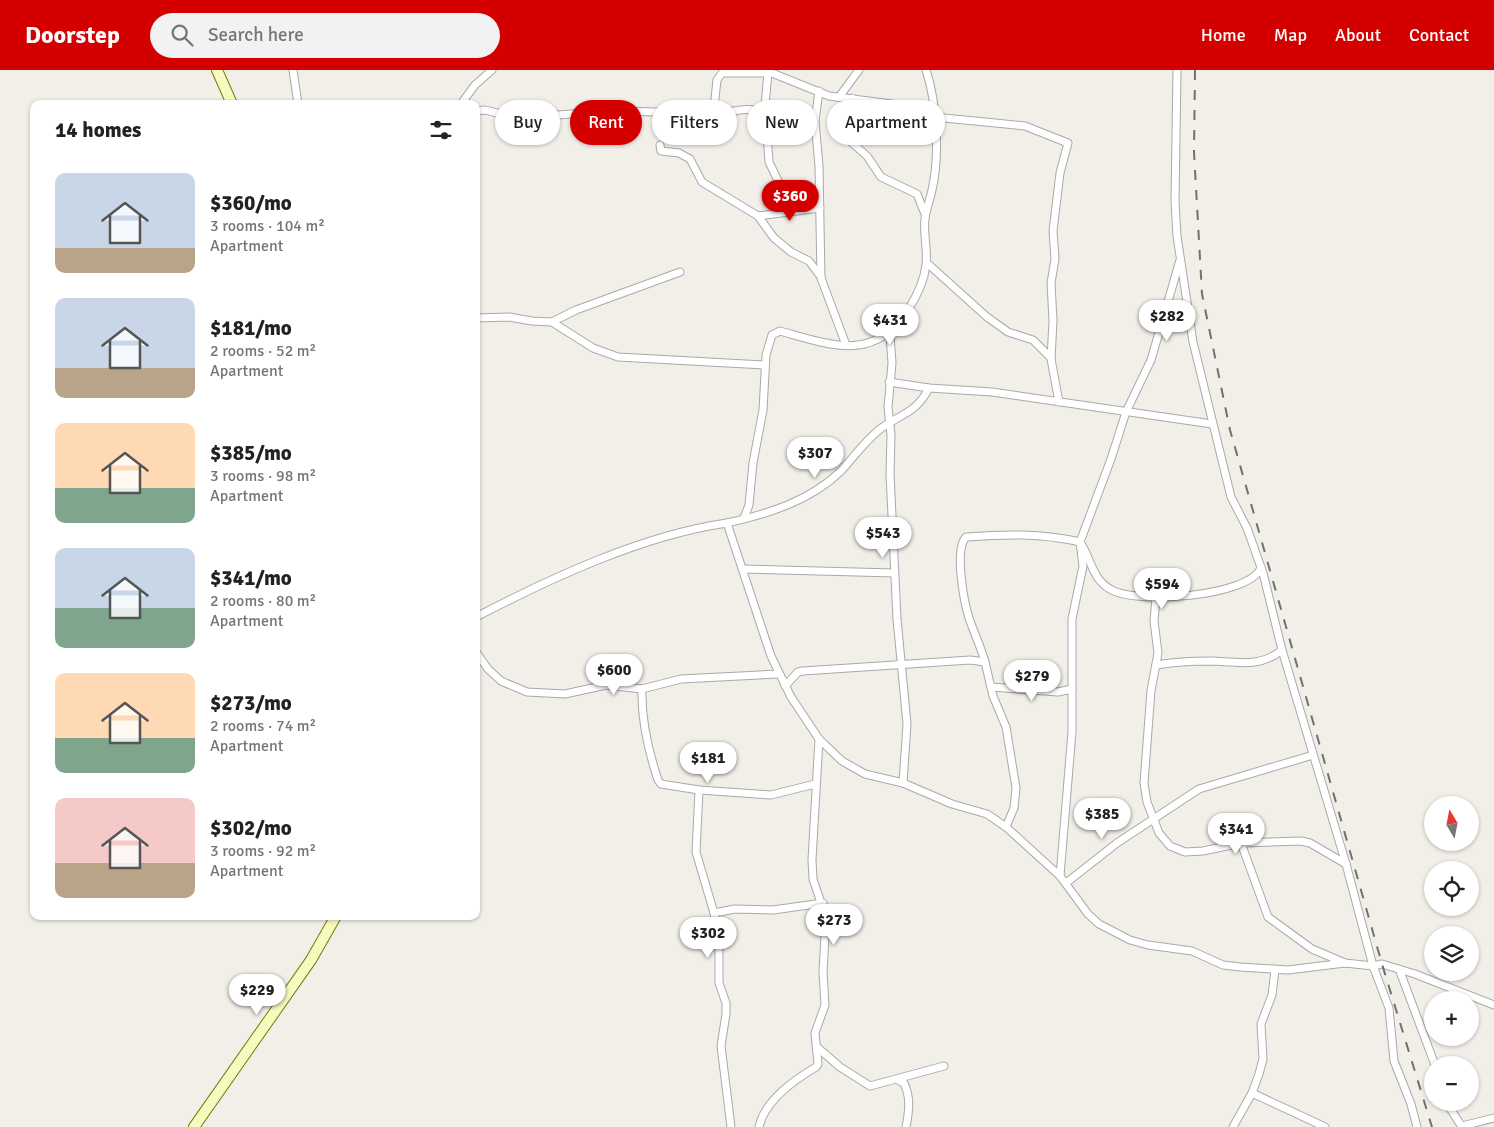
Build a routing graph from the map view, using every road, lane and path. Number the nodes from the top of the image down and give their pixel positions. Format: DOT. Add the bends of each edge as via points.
graph roads {
  1 [pos="217,70"];
  2 [pos="293,70"];
  3 [pos="492,70"];
  4 [pos="859,70"];
  5 [pos="926,70"];
  6 [pos="1177,70"];
  7 [pos="778,72"];
  8 [pos="768,73"];
  9 [pos="820,91"];
  10 [pos="839,97"];
  11 [pos="852,98"];
  12 [pos="230,100"];
  13 [pos="297,100"];
  14 [pos="464,100"];
  15 [pos="714,100"];
  16 [pos="765,100"];
  17 [pos="865,100"];
  18 [pos="932,100"];
  19 [pos="480,111"];
  20 [pos="652,112"];
  21 [pos="945,118"];
  22 [pos="660,145"];
  23 [pos="770,145"];
  24 [pos="934,145"];
  25 [pos="820,208"];
  26 [pos="799,209"];
  27 [pos="925,214"];
  28 [pos="758,216"];
  29 [pos="1180,260"];
  30 [pos="927,263"];
  31 [pos="680,272"];
  32 [pos="821,278"];
  33 [pos="480,318"];
  34 [pos="552,322"];
  35 [pos="890,334"];
  36 [pos="846,345"];
  37 [pos="1051,358"];
  38 [pos="765,365"];
  39 [pos="890,382"];
  40 [pos="929,388"];
  41 [pos="1059,402"];
  42 [pos="1126,412"];
  43 [pos="890,423"];
  44 [pos="1212,424"];
  45 [pos="744,518"];
  46 [pos="727,523"];
  47 [pos="1080,542"];
  48 [pos="1261,568"];
  49 [pos="743,569"];
  50 [pos="894,573"];
  51 [pos="1156,598"];
  52 [pos="480,615"];
  53 [pos="1282,650"];
  54 [pos="480,658"];
  55 [pos="985,662"];
  56 [pos="903,665"];
  57 [pos="1156,665"];
  58 [pos="778,674"];
  59 [pos="785,686"];
  60 [pos="991,687"];
  61 [pos="642,688"];
  62 [pos="1072,689"];
  63 [pos="819,739"];
  64 [pos="1313,755"];
  65 [pos="902,783"];
  66 [pos="815,784"];
  67 [pos="699,790"];
  68 [pos="1154,820"];
  69 [pos="1006,827"];
  70 [pos="1241,843"];
  71 [pos="1346,864"];
  72 [pos="1060,876"];
  73 [pos="1066,883"];
  74 [pos="823,903"];
  75 [pos="714,913"];
  76 [pos="334,920"];
  77 [pos="1345,962"];
  78 [pos="1373,966"];
  79 [pos="1399,969"];
  80 [pos="1275,970"];
  81 [pos="1494,1005"];
  82 [pos="818,1048"];
  83 [pos="1432,1056"];
  84 [pos="944,1066"];
  85 [pos="898,1080"];
  86 [pos="1252,1093"];
  87 [pos="1452,1111"];
  88 [pos="1494,1118"];
  89 [pos="194,1127"];
  90 [pos="731,1127"];
  91 [pos="760,1127"];
  92 [pos="906,1127"];
  93 [pos="1233,1127"];
  94 [pos="1325,1127"];
  95 [pos="1417,1127"];
  96 [pos="1462,1127"];
  1 -- 12 [label="street"];
  2 -- 13 [label="street"];
  3 -- 14 [label="street"];
  4 -- 10 [label="street"];
  5 -- 18 [label="street"];
  6 -- 29 [label="street" via="1174,202"];
  7 -- 8 [label="street"];
  7 -- 9 [label="street"];
  8 -- 15 [label="street" via="722,73 717,80"];
  8 -- 16 [label="street"];
  9 -- 10 [label="street"];
  9 -- 25 [label="street" via="815,121"];
  10 -- 11 [label="street"];
  11 -- 17 [label="street"];
  11 -- 27 [label="street" via="846,120 850,141 868,156 881,177 916,194"];
  19 -- 20 [label="street" via="518,118 611,110"];
  21 -- 37 [label="street" via="1020,125 1068,142 1060,173 1053,231"];
  22 -- 28 [label="street" via="661,151 690,158 702,182"];
  23 -- 26 [label="street" via="771,170 787,197"];
  24 -- 27 [label="street" via="934,175"];
  25 -- 26 [label="street"];
  25 -- 32 [label="street"];
  26 -- 28 [label="street"];
  27 -- 30 [label="street"];
  28 -- 32 [label="street" via="774,238 791,252 810,260"];
  29 -- 42 [label="street" via="1151,360"];
  29 -- 44 [label="street" via="1193,342"];
  30 -- 35 [label="street" via="918,294"];
  30 -- 37 [label="street" via="987,317 1008,332 1033,340"];
  31 -- 34 [label="street"];
  32 -- 36 [label="street"];
  33 -- 34 [label="street" via="509,317"];
  34 -- 38 [label="street" via="593,348 618,357"];
  35 -- 36 [label="street" via="864,346"];
  35 -- 39 [label="street"];
  36 -- 38 [label="street" via="775,332"];
  37 -- 41 [label="street"];
  38 -- 45 [label="street" via="749,505"];
  39 -- 40 [label="street"];
  39 -- 43 [label="street"];
  40 -- 41 [label="street" via="967,389"];
  40 -- 43 [label="street" via="910,412"];
  41 -- 42 [label="street"];
  42 -- 44 [label="street"];
  42 -- 47 [label="street"];
  43 -- 45 [label="street" via="817,491 784,507"];
  43 -- 50 [label="street"];
  44 -- 48 [label="street" via="1231,497 1247,528"];
  45 -- 46 [label="street"];
  46 -- 49 [label="street"];
  46 -- 52 [label="street" via="661,539 591,564"];
  47 -- 51 [label="street" via="1095,575 1110,590"];
  47 -- 55 [label="street" via="1029,534 987,534 964,539 961,565 965,601"];
  47 -- 62 [label="street" via="1083,566 1072,619"];
  48 -- 51 [label="street" via="1257,575 1225,591"];
  48 -- 53 [label="street"];
  49 -- 50 [label="street"];
  49 -- 58 [label="street" via="764,640"];
  50 -- 56 [label="street"];
  51 -- 57 [label="street"];
  53 -- 57 [label="street" via="1254,663"];
  53 -- 64 [label="street"];
  54 -- 61 [label="street" via="501,681 527,692 565,694 606,685"];
  55 -- 56 [label="street" via="970,660"];
  55 -- 60 [label="street"];
  56 -- 59 [label="street" via="803,671"];
  56 -- 65 [label="street" via="907,740"];
  57 -- 68 [label="street" via="1144,783"];
  58 -- 59 [label="street"];
  58 -- 61 [label="street" via="681,679"];
  59 -- 63 [label="street"];
  60 -- 62 [label="street" via="1058,692"];
  60 -- 69 [label="street" via="1006,726 1016,788 1014,808"];
  61 -- 67 [label="street" via="645,738 658,780 661,784"];
  62 -- 72 [label="street"];
  63 -- 65 [label="street" via="842,762 881,779"];
  63 -- 66 [label="street"];
  64 -- 68 [label="street" via="1205,787 1180,800"];
  64 -- 71 [label="street"];
  65 -- 69 [label="street" via="952,804 987,814"];
  66 -- 67 [label="street" via="771,795"];
  66 -- 74 [label="street" via="813,869"];
  67 -- 75 [label="street" via="696,852"];
  68 -- 70 [label="street" via="1159,833 1170,846 1185,852"];
  68 -- 73 [label="street" via="1117,843"];
  69 -- 72 [label="street"];
  70 -- 71 [label="street" via="1300,840"];
  70 -- 77 [label="street" via="1268,917 1312,949"];
  71 -- 78 [label="street"];
  72 -- 73 [label="street"];
  73 -- 80 [label="street" via="1088,914 1122,938 1192,951 1223,964"];
  74 -- 75 [label="street"];
  74 -- 82 [label="street" via="826,918 825,1005 816,1033"];
  75 -- 90 [label="street" via="719,944 719,982 726,1003 721,1046"];
  76 -- 89 [label="street" via="311,960"];
  77 -- 78 [label="street"];
  77 -- 80 [label="street"];
  78 -- 79 [label="street" via="1382,964"];
  78 -- 95 [label="street" via="1389,1008 1394,1060"];
  79 -- 81 [label="street"];
  79 -- 83 [label="street"];
  80 -- 86 [label="street" via="1272,995 1261,1024 1263,1060"];
  82 -- 85 [label="street" via="865,1085"];
  82 -- 91 [label="street" via="816,1067 782,1091"];
  84 -- 85 [label="street"];
  85 -- 92 [label="street" via="904,1083 908,1093"];
  86 -- 93 [label="street"];
  86 -- 94 [label="street"];
  87 -- 96 [label="street"];
  88 -- 96 [label="street"];
}
